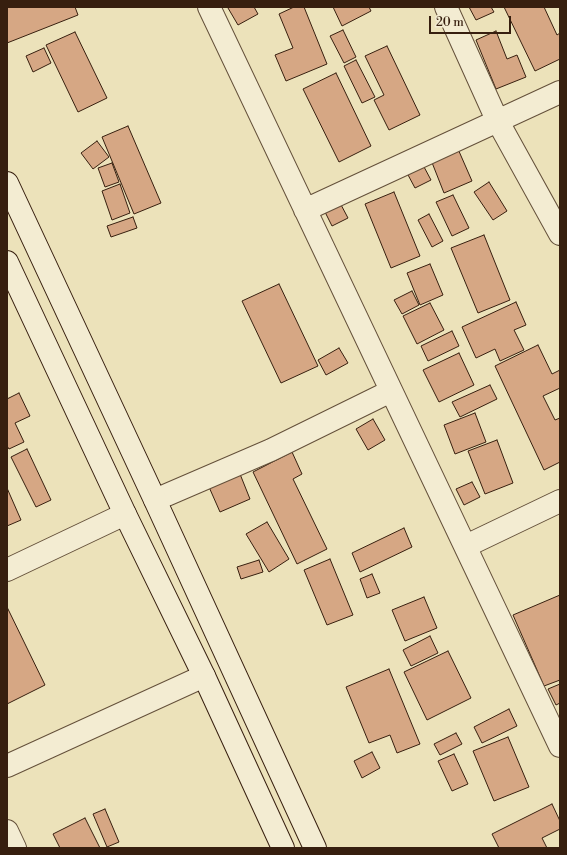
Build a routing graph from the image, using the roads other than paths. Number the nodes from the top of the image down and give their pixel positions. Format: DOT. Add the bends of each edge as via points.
graph roads {
  1 [pos="209,7"];
  2 [pos="446,7"];
  3 [pos="560,92"];
  4 [pos="497,120"];
  5 [pos="7,183"];
  6 [pos="305,210"];
  7 [pos="560,234"];
  8 [pos="7,262"];
  9 [pos="391,391"];
  10 [pos="155,500"];
  11 [pos="560,501"];
  12 [pos="125,514"];
  13 [pos="466,546"];
  14 [pos="7,570"];
  15 [pos="204,676"];
  16 [pos="560,746"];
  17 [pos="7,766"];
  18 [pos="7,832"];
  19 [pos="15,848"];
  20 [pos="283,848"];
  21 [pos="315,848"];
  1 -- 6 [label="street"];
  2 -- 4 [label="street"];
  3 -- 4 [label="street"];
  4 -- 6 [label="street"];
  4 -- 7 [label="street"];
  5 -- 10 [label="street"];
  6 -- 9 [label="street"];
  8 -- 12 [label="street"];
  9 -- 10 [label="street" via="271,450"];
  9 -- 13 [label="street"];
  10 -- 21 [label="street"];
  11 -- 13 [label="street"];
  12 -- 14 [label="street"];
  12 -- 15 [label="street"];
  13 -- 16 [label="street"];
  15 -- 17 [label="street"];
  15 -- 20 [label="street"];
  18 -- 19 [label="street"];
}
